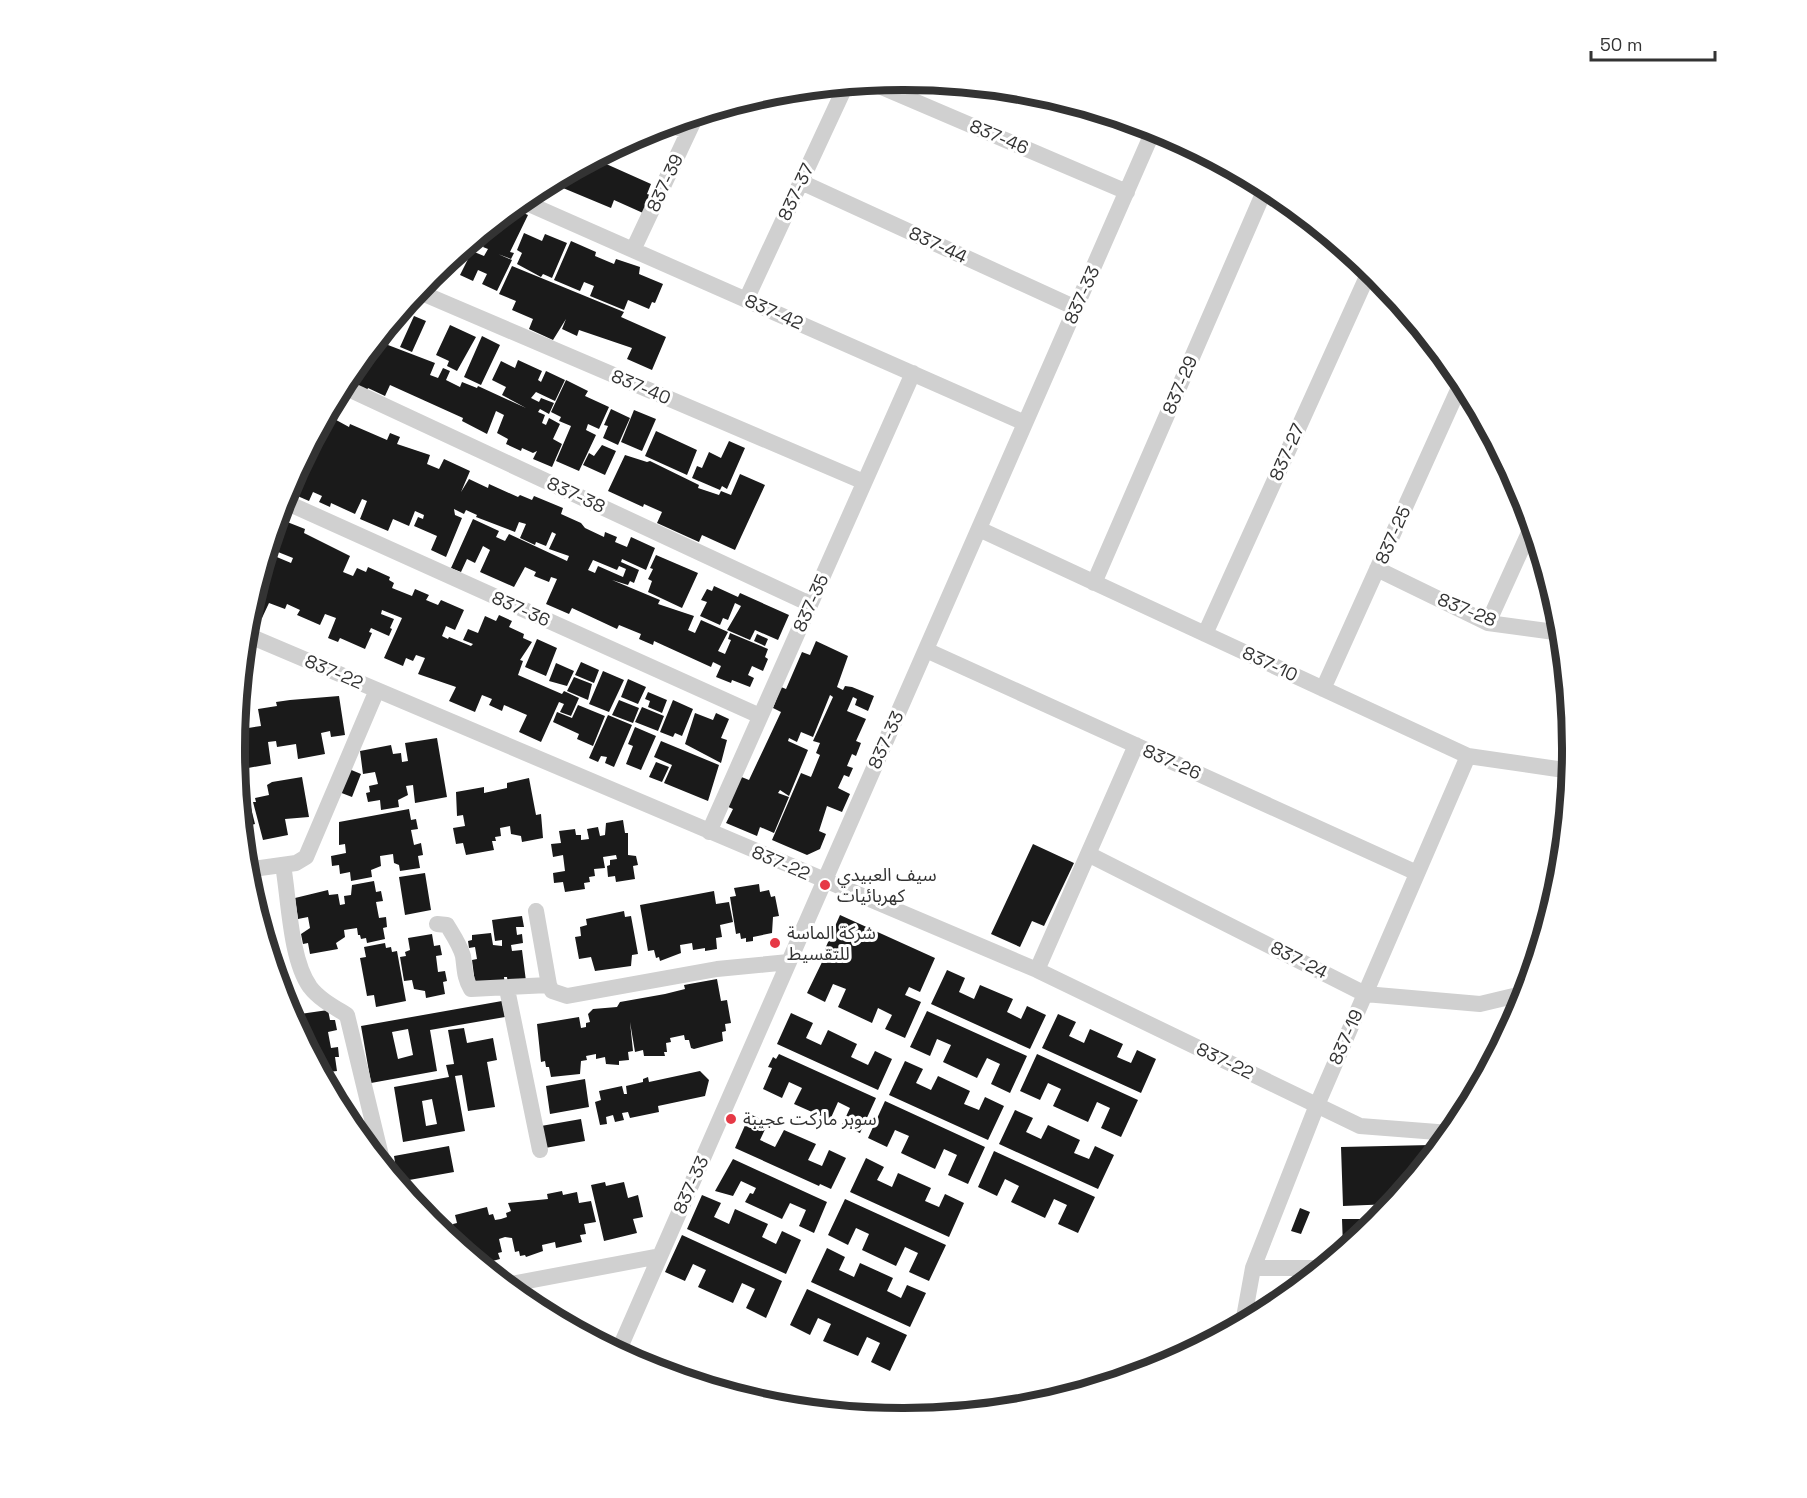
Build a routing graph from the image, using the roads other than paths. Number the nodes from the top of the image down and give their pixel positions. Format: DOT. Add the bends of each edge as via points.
graph roads {
  1 [pos="889,90"];
  2 [pos="842,93"];
  3 [pos="691,125"];
  4 [pos="681,129"];
  5 [pos="688,132"];
  6 [pos="1151,138"];
  7 [pos="801,182"];
  8 [pos="1127,192"];
  9 [pos="1262,196"];
  10 [pos="531,205"];
  11 [pos="633,250"];
  12 [pos="1366,280"];
  13 [pos="426,295"];
  14 [pos="746,300"];
  15 [pos="1076,308"];
  16 [pos="913,373"];
  17 [pos="351,390"];
  18 [pos="1457,392"];
  19 [pos="1025,423"];
  20 [pos="864,482"];
  21 [pos="292,505"];
  22 [pos="979,529"];
  23 [pos="1528,536"];
  24 [pos="1377,569"];
  25 [pos="1094,583"];
  26 [pos="810,604"];
  27 [pos="1488,623"];
  28 [pos="1552,632"];
  29 [pos="1205,634"];
  30 [pos="254,638"];
  31 [pos="926,650"];
  32 [pos="1323,689"];
  33 [pos="377,690"];
  34 [pos="760,716"];
  35 [pos="1136,745"];
  36 [pos="1468,756"];
  37 [pos="1562,770"];
  38 [pos="709,832"];
  39 [pos="1088,854"];
  40 [pos="283,864"];
  41 [pos="255,868"];
  42 [pos="1417,873"];
  43 [pos="824,881"];
  44 [pos="536,912"];
  45 [pos="437,924"];
  46 [pos="789,962"];
  47 [pos="1037,970"];
  48 [pos="549,985"];
  49 [pos="507,989"];
  50 [pos="1365,993"];
  51 [pos="1514,996"];
  52 [pos="1317,1105"];
  53 [pos="1437,1134"];
  54 [pos="378,1145"];
  55 [pos="540,1150"];
  56 [pos="660,1256"];
  57 [pos="1253,1268"];
  58 [pos="1310,1268"];
  59 [pos="517,1283"];
  60 [pos="1245,1313"];
  61 [pos="621,1344"];
  1 -- 8 [label="street, 837-46"];
  2 -- 7 [label="street, 837-37"];
  3 -- 5 [label="street, 837-39"];
  4 -- 5 [label="street"];
  5 -- 11 [label="street, 837-39"];
  6 -- 8 [label="street, 837-33"];
  7 -- 14 [label="street, 837-37"];
  7 -- 15 [label="street, 837-44"];
  8 -- 15 [label="street, 837-33"];
  9 -- 25 [label="street, 837-29"];
  10 -- 11 [label="street, 837-42"];
  11 -- 14 [label="street, 837-42"];
  12 -- 29 [label="street, 837-27"];
  13 -- 20 [label="street, 837-40"];
  14 -- 16 [label="street, 837-42"];
  15 -- 19 [label="street, 837-33"];
  16 -- 19 [label="street, 837-42"];
  16 -- 20 [label="street, 837-35"];
  17 -- 26 [label="street, 837-38"];
  18 -- 24 [label="street, 837-25"];
  19 -- 22 [label="street, 837-33"];
  20 -- 26 [label="street, 837-35"];
  21 -- 34 [label="street, 837-36"];
  22 -- 25 [label="street, 837-10"];
  22 -- 31 [label="street, 837-33"];
  23 -- 27 [label="street"];
  24 -- 27 [label="street, 837-28"];
  24 -- 32 [label="street, 837-25"];
  25 -- 29 [label="street, 837-10"];
  26 -- 34 [label="street, 837-35"];
  27 -- 28 [label="street, 837-28"];
  29 -- 32 [label="street, 837-10"];
  30 -- 33 [label="street, 837-22"];
  31 -- 35 [label="street, 837-26"];
  31 -- 43 [label="street, 837-33"];
  32 -- 36 [label="street, 837-10"];
  33 -- 38 [label="street, 837-22"];
  33 -- 40 [label="street" via="306,857"];
  34 -- 38 [label="street, 837-35"];
  35 -- 39 [label="street"];
  35 -- 42 [label="street, 837-26"];
  36 -- 37 [label="street, 837-10"];
  36 -- 42 [label="street, 837-19"];
  38 -- 43 [label="street, 837-22"];
  39 -- 47 [label="street"];
  39 -- 50 [label="street, 837-24"];
  40 -- 41 [label="street"];
  40 -- 54 [label="street" via="304,977 321,998 347,1015"];
  42 -- 50 [label="street, 837-19"];
  43 -- 46 [label="street, 837-33"];
  43 -- 47 [label="street, 837-22"];
  44 -- 48 [label="street"];
  45 -- 49 [label="street" via="447,926 458,944 464,977 471,988"];
  46 -- 48 [label="street" via="717,969 567,996 552,991"];
  46 -- 56 [label="street, 837-33"];
  47 -- 52 [label="street, 837-22"];
  48 -- 49 [label="street"];
  49 -- 55 [label="street"];
  50 -- 51 [label="street, 837-24" via="1480,1004"];
  50 -- 52 [label="street, 837-19"];
  52 -- 53 [label="street, 837-22" via="1360,1126"];
  52 -- 57 [label="street, 837-19"];
  56 -- 59 [label="street"];
  56 -- 61 [label="street, 837-33"];
  57 -- 58 [label="street"];
  57 -- 60 [label="street, 837-19"];
}
